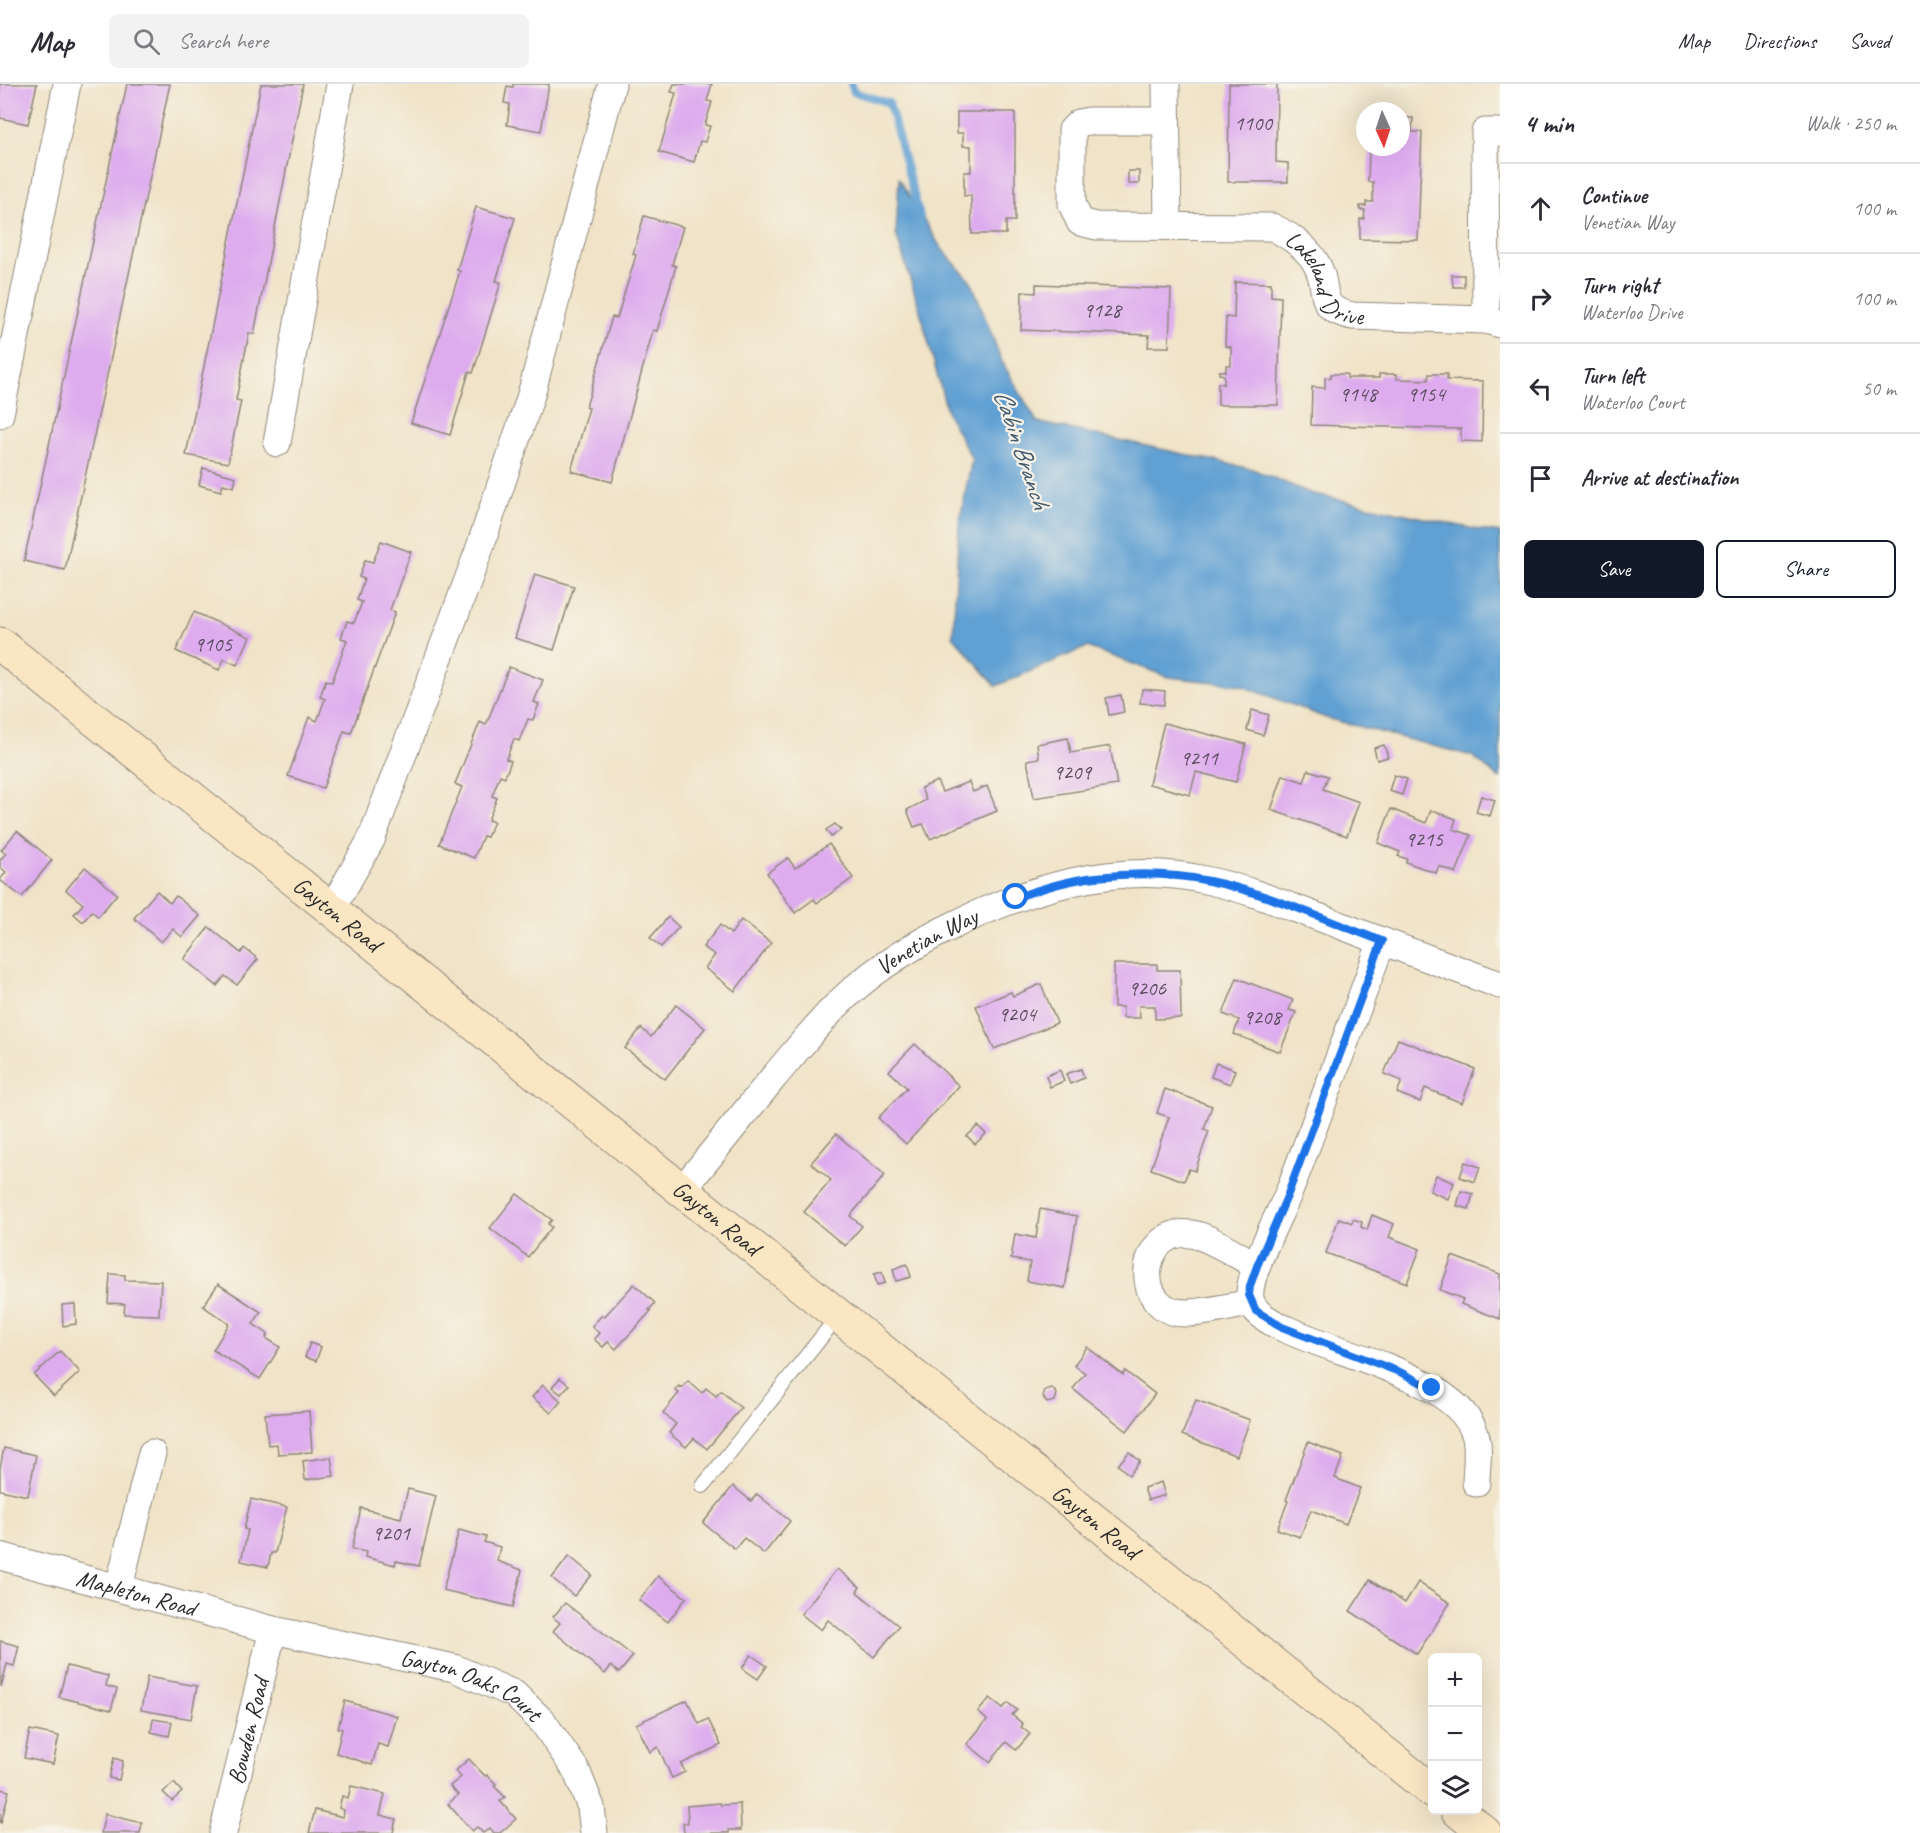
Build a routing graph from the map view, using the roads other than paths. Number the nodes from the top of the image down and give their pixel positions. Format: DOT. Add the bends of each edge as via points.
graph roads {
  1 [pos="67,84"];
  2 [pos="340,84"];
  3 [pos="612,84"];
  4 [pos="1166,84"];
  5 [pos="1167,121"];
  6 [pos="1500,132"];
  7 [pos="1167,225"];
  8 [pos="1493,266"];
  9 [pos="1493,322"];
  10 [pos="0,414"];
  11 [pos="277,442"];
  12 [pos="2,649"];
  13 [pos="331,910"];
  14 [pos="1382,941"];
  15 [pos="1500,985"];
  16 [pos="682,1190"];
  17 [pos="1257,1266"];
  18 [pos="1251,1303"];
  19 [pos="839,1315"];
  20 [pos="152,1453"];
  21 [pos="1476,1484"];
  22 [pos="703,1486"];
  23 [pos="0,1556"];
  24 [pos="119,1587"];
  25 [pos="273,1630"];
  26 [pos="1428,1788"];
  27 [pos="1463,1815"];
  28 [pos="224,1833"];
  29 [pos="594,1833"];
  30 [pos="1485,1833"];
  1 -- 10 [label="street"];
  2 -- 11 [label="street"];
  3 -- 13 [label="street" via="531,395 478,553 371,840"];
  4 -- 5 [label="street"];
  5 -- 7 [label="street"];
  5 -- 7 [label="street, Lakeland Drive" via="1089,121 1072,130 1072,204 1080,222 1096,226"];
  6 -- 8 [label="street" via="1485,132"];
  7 -- 9 [label="street, Lakeland Drive" via="1272,227 1284,233 1309,253 1319,267 1325,299 1343,314"];
  8 -- 9 [label="street"];
  12 -- 13 [label="street, Gayton Road"];
  13 -- 16 [label="street, Gayton Road"];
  14 -- 15 [label="street, Venetian Way"];
  14 -- 16 [label="street, Venetian Way" via="1264,897 1209,881 1167,875 1095,877 1016,897 916,945 845,997"];
  14 -- 17 [label="street"];
  16 -- 19 [label="street, Gayton Road"];
  17 -- 18 [label="street" via="1250,1286"];
  17 -- 18 [label="street" via="1189,1233 1168,1237 1159,1244 1146,1269 1148,1287 1168,1309 1186,1313"];
  18 -- 21 [label="street" via="1262,1316 1282,1327 1402,1373 1449,1398 1461,1409 1476,1436"];
  19 -- 22 [label="lane"];
  19 -- 26 [label="street, Gayton Road"];
  20 -- 24 [label="street"];
  23 -- 24 [label="street, Mapleton Road"];
  24 -- 25 [label="street, Mapleton Road"];
  25 -- 28 [label="street, Bowden Road"];
  25 -- 29 [label="street, Gayton Oaks Court" via="454,1668 514,1694 543,1722 576,1770 591,1807"];
  27 -- 30 [label="street"];
}
